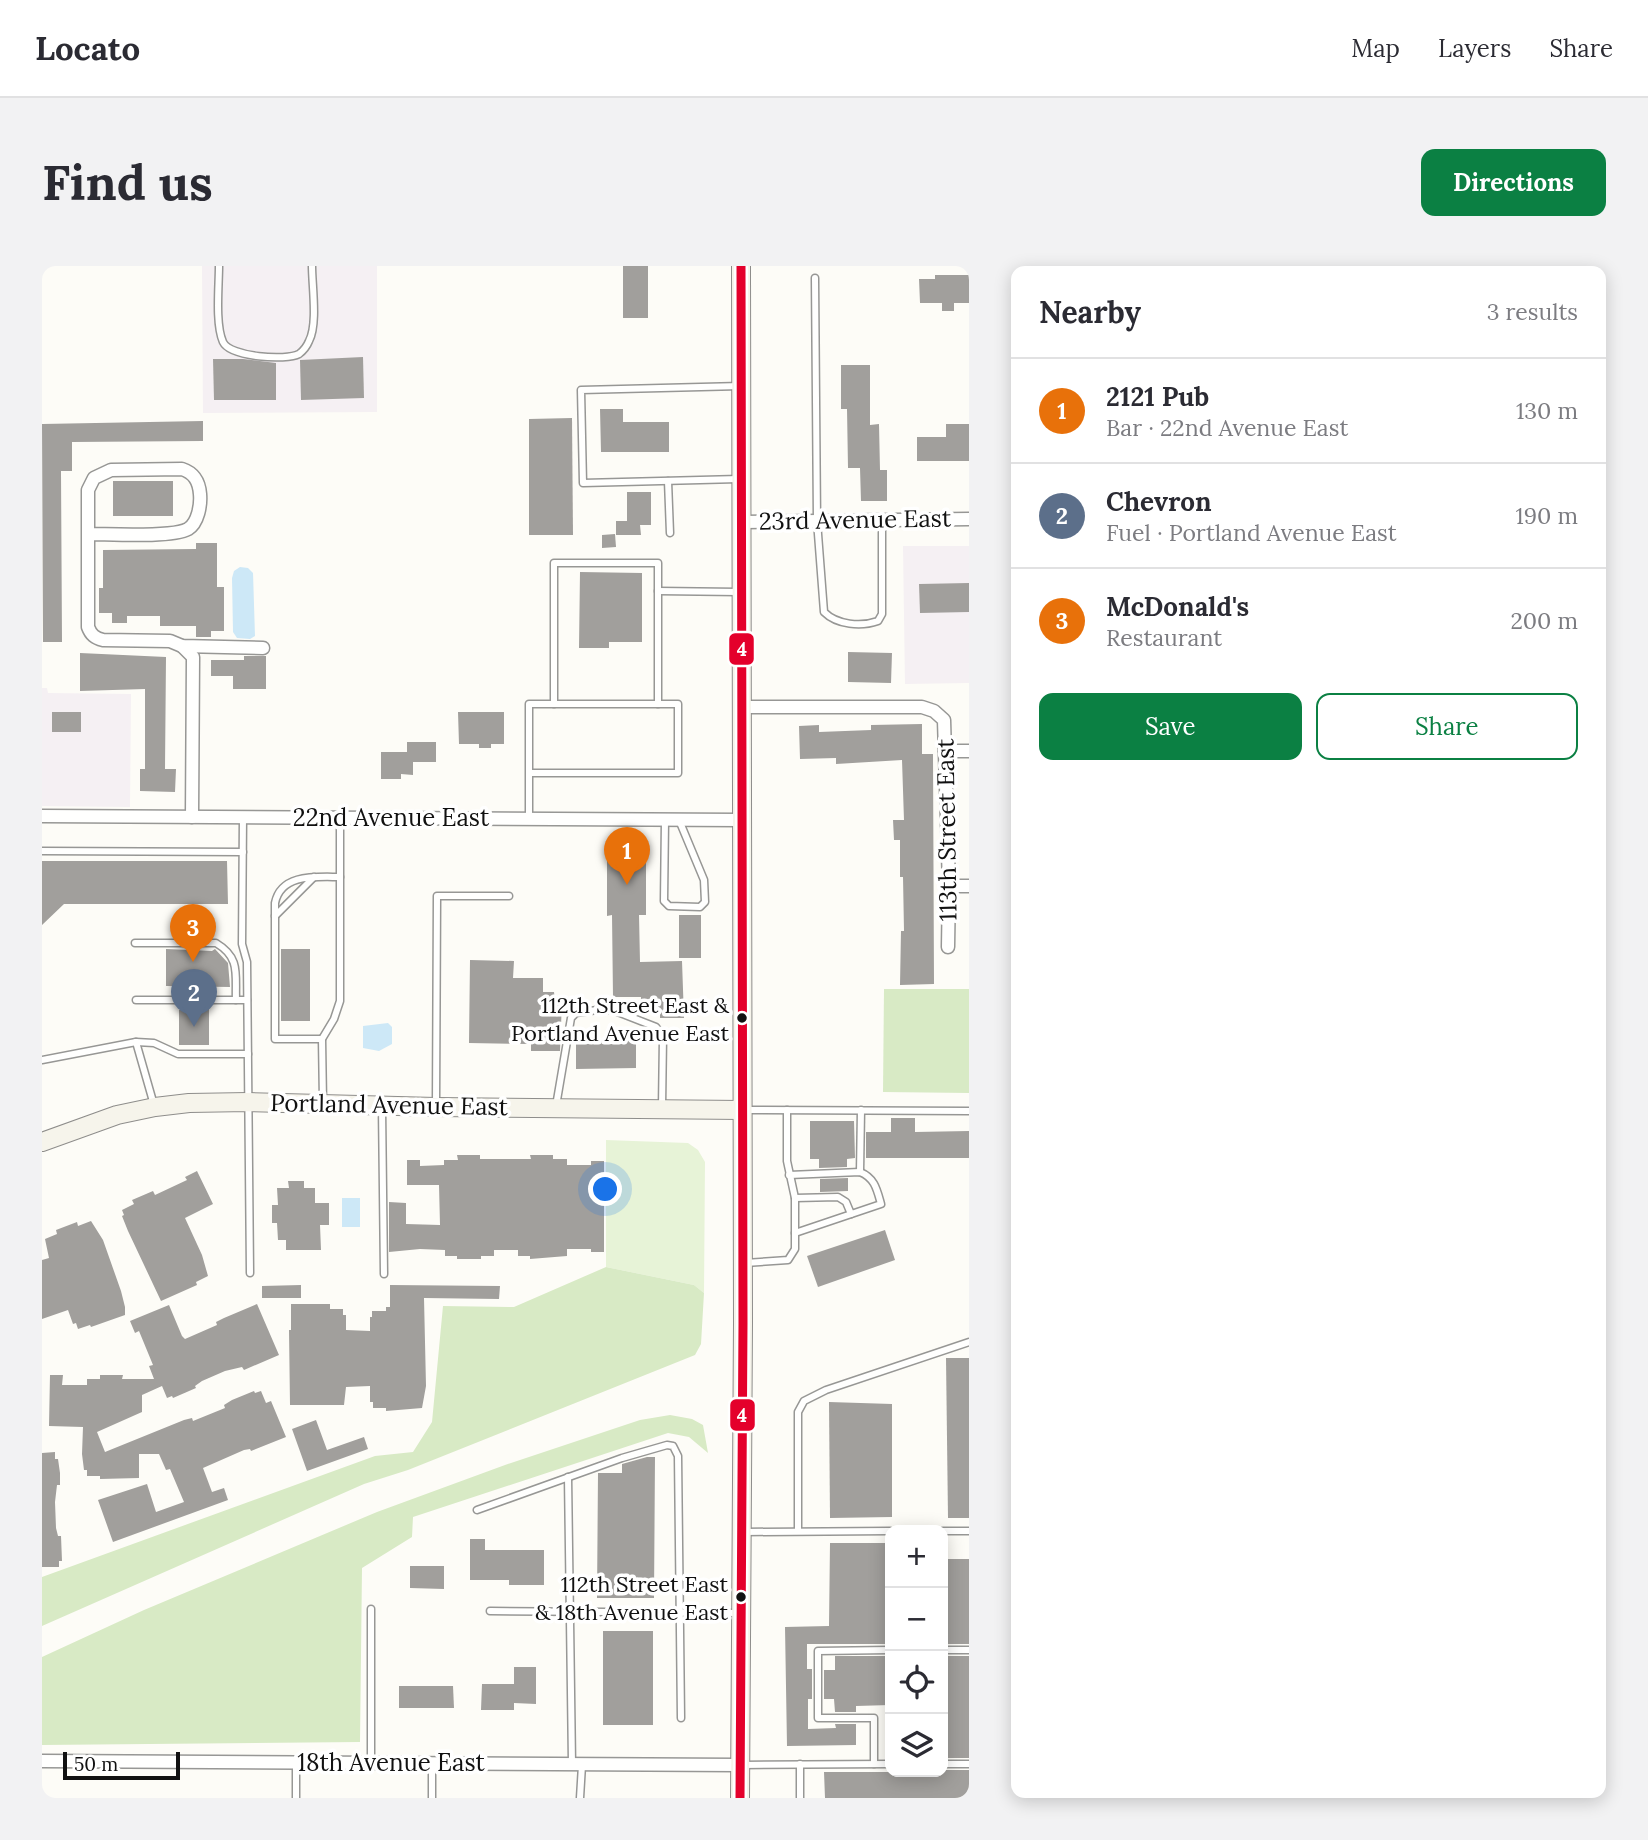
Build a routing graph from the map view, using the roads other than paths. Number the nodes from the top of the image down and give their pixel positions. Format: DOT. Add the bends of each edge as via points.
graph roads {
  1 [pos="219,266"];
  2 [pos="312,266"];
  3 [pos="741,266"];
  4 [pos="815,278"];
  5 [pos="741,386"];
  6 [pos="741,479"];
  7 [pos="668,481"];
  8 [pos="969,519"];
  9 [pos="883,520"];
  10 [pos="817,521"];
  11 [pos="741,522"];
  12 [pos="670,533"];
  13 [pos="88,534"];
  14 [pos="658,591"];
  15 [pos="741,592"];
  16 [pos="183,646"];
  17 [pos="263,648"];
  18 [pos="554,704"];
  19 [pos="658,704"];
  20 [pos="741,707"];
  21 [pos="945,751"];
  22 [pos="969,751"];
  23 [pos="529,773"];
  24 [pos="42,816"];
  25 [pos="192,817"];
  26 [pos="243,817"];
  27 [pos="340,818"];
  28 [pos="529,818"];
  29 [pos="665,820"];
  30 [pos="678,820"];
  31 [pos="741,820"];
  32 [pos="42,851"];
  33 [pos="243,852"];
  34 [pos="314,877"];
  35 [pos="340,877"];
  36 [pos="949,886"];
  37 [pos="969,886"];
  38 [pos="509,896"];
  39 [pos="275,916"];
  40 [pos="135,943"];
  41 [pos="948,947"];
  42 [pos="136,1000"];
  43 [pos="236,1000"];
  44 [pos="247,1000"];
  45 [pos="322,1039"];
  46 [pos="136,1042"];
  47 [pos="248,1054"];
  48 [pos="42,1060"];
  49 [pos="248,1102"];
  50 [pos="323,1104"];
  51 [pos="382,1106"];
  52 [pos="155,1107"];
  53 [pos="436,1107"];
  54 [pos="556,1108"];
  55 [pos="662,1109"];
  56 [pos="741,1110"];
  57 [pos="787,1110"];
  58 [pos="861,1110"];
  59 [pos="969,1111"];
  60 [pos="42,1142"];
  61 [pos="860,1172"];
  62 [pos="789,1175"];
  63 [pos="795,1198"];
  64 [pos="852,1214"];
  65 [pos="795,1233"];
  66 [pos="743,1264"];
  67 [pos="250,1273"];
  68 [pos="384,1274"];
  69 [pos="969,1342"];
  70 [pos="568,1477"];
  71 [pos="477,1510"];
  72 [pos="798,1531"];
  73 [pos="885,1531"];
  74 [pos="948,1531"];
  75 [pos="969,1531"];
  76 [pos="742,1532"];
  77 [pos="371,1609"];
  78 [pos="490,1611"];
  79 [pos="570,1612"];
  80 [pos="680,1612"];
  81 [pos="741,1613"];
  82 [pos="885,1650"];
  83 [pos="948,1650"];
  84 [pos="969,1650"];
  85 [pos="681,1718"];
  86 [pos="42,1761"];
  87 [pos="296,1762"];
  88 [pos="371,1762"];
  89 [pos="432,1763"];
  90 [pos="577,1763"];
  91 [pos="800,1764"];
  92 [pos="874,1764"];
  93 [pos="885,1764"];
  94 [pos="948,1764"];
  95 [pos="969,1764"];
  96 [pos="740,1765"];
  97 [pos="296,1798"];
  98 [pos="432,1798"];
  99 [pos="580,1798"];
  100 [pos="740,1798"];
  101 [pos="800,1798"];
  1 -- 2 [label="lane" via="222,340 227,349 247,356 292,356 307,345 312,334"];
  3 -- 5 [label="main road"];
  4 -- 10 [label="lane"];
  5 -- 6 [label="main road"];
  5 -- 7 [label="lane" via="581,390 583,483"];
  6 -- 7 [label="lane"];
  6 -- 11 [label="main road"];
  7 -- 12 [label="lane"];
  8 -- 9 [label="street, 23rd Avenue East"];
  9 -- 10 [label="street, 23rd Avenue East"];
  9 -- 10 [label="lane" via="882,614 870,624 841,623 824,612"];
  10 -- 11 [label="street, 23rd Avenue East"];
  11 -- 15 [label="main road"];
  13 -- 13 [label="street" via="88,490 100,474 182,469 196,479 201,498 197,517 188,529"];
  13 -- 16 [label="street" via="88,627 96,638 170,641"];
  14 -- 15 [label="lane"];
  14 -- 18 [label="lane" via="658,564 554,563"];
  14 -- 19 [label="lane"];
  15 -- 20 [label="main road"];
  16 -- 17 [label="street"];
  16 -- 25 [label="street" via="192,657"];
  18 -- 19 [label="lane"];
  18 -- 23 [label="lane" via="529,704"];
  19 -- 23 [label="lane" via="678,704 678,773"];
  20 -- 21 [label="street, 113th Street East" via="922,707 934,710 946,725"];
  20 -- 31 [label="main road"];
  21 -- 22 [label="street"];
  21 -- 36 [label="street, 113th Street East"];
  23 -- 28 [label="lane"];
  24 -- 25 [label="street, 22nd Avenue East"];
  25 -- 26 [label="street, 22nd Avenue East"];
  26 -- 27 [label="street, 22nd Avenue East"];
  26 -- 33 [label="lane"];
  27 -- 28 [label="street, 22nd Avenue East"];
  27 -- 35 [label="lane"];
  28 -- 29 [label="street, 22nd Avenue East"];
  29 -- 30 [label="street, 22nd Avenue East"];
  29 -- 30 [label="lane" via="664,901 669,906 700,907 705,902 704,880"];
  30 -- 31 [label="street, 22nd Avenue East"];
  31 -- 56 [label="main road"];
  32 -- 33 [label="lane"];
  33 -- 44 [label="lane"];
  34 -- 35 [label="lane"];
  34 -- 39 [label="lane"];
  34 -- 39 [label="lane" via="296,878 279,892"];
  35 -- 45 [label="lane" via="340,1001"];
  36 -- 37 [label="street"];
  36 -- 41 [label="street, 113th Street East"];
  38 -- 53 [label="lane" via="437,896"];
  39 -- 45 [label="lane" via="275,1039"];
  40 -- 43 [label="lane" via="216,943 236,964"];
  42 -- 43 [label="lane"];
  43 -- 44 [label="lane"];
  44 -- 47 [label="lane"];
  45 -- 50 [label="lane"];
  46 -- 47 [label="lane" via="154,1043 178,1054"];
  46 -- 48 [label="lane"];
  46 -- 52 [label="lane"];
  47 -- 49 [label="lane"];
  49 -- 50 [label="main road, Portland Avenue East"];
  49 -- 52 [label="main road, Portland Avenue East"];
  49 -- 67 [label="lane"];
  50 -- 51 [label="main road, Portland Avenue East"];
  51 -- 53 [label="main road, Portland Avenue East"];
  51 -- 68 [label="lane"];
  52 -- 60 [label="main road, Portland Avenue East" via="117,1115"];
  53 -- 54 [label="main road, Portland Avenue East"];
  54 -- 55 [label="main road, Portland Avenue East"];
  54 -- 55 [label="lane" via="571,1018 576,1013 604,1009 661,1032"];
  55 -- 56 [label="main road, Portland Avenue East"];
  56 -- 57 [label="lane"];
  56 -- 66 [label="main road"];
  57 -- 58 [label="lane"];
  57 -- 62 [label="lane"];
  58 -- 59 [label="lane"];
  58 -- 61 [label="lane"];
  61 -- 62 [label="lane"];
  61 -- 64 [label="lane" via="875,1184 881,1205"];
  62 -- 63 [label="lane"];
  63 -- 64 [label="lane" via="838,1197"];
  63 -- 65 [label="lane"];
  64 -- 65 [label="lane"];
  65 -- 66 [label="lane" via="795,1249 788,1260"];
  66 -- 76 [label="main road"];
  69 -- 72 [label="lane" via="804,1401 798,1412"];
  70 -- 71 [label="lane"];
  70 -- 79 [label="lane"];
  70 -- 80 [label="lane" via="667,1444 677,1450"];
  72 -- 73 [label="lane"];
  72 -- 76 [label="lane"];
  74 -- 75 [label="lane"];
  76 -- 81 [label="main road"];
  77 -- 88 [label="lane"];
  78 -- 79 [label="lane"];
  79 -- 80 [label="lane"];
  79 -- 90 [label="lane"];
  80 -- 81 [label="lane"];
  80 -- 85 [label="lane"];
  81 -- 96 [label="main road"];
  82 -- 92 [label="lane" via="818,1651 818,1718 874,1718"];
  83 -- 84 [label="lane"];
  86 -- 87 [label="street, 18th Avenue East"];
  87 -- 88 [label="street, 18th Avenue East"];
  87 -- 97 [label="lane"];
  88 -- 89 [label="street, 18th Avenue East"];
  89 -- 90 [label="street, 18th Avenue East"];
  89 -- 98 [label="lane"];
  90 -- 96 [label="street, 18th Avenue East"];
  90 -- 99 [label="lane"];
  91 -- 92 [label="lane"];
  91 -- 96 [label="lane"];
  91 -- 101 [label="lane"];
  92 -- 93 [label="lane"];
  94 -- 95 [label="lane"];
  96 -- 100 [label="main road"];
}
